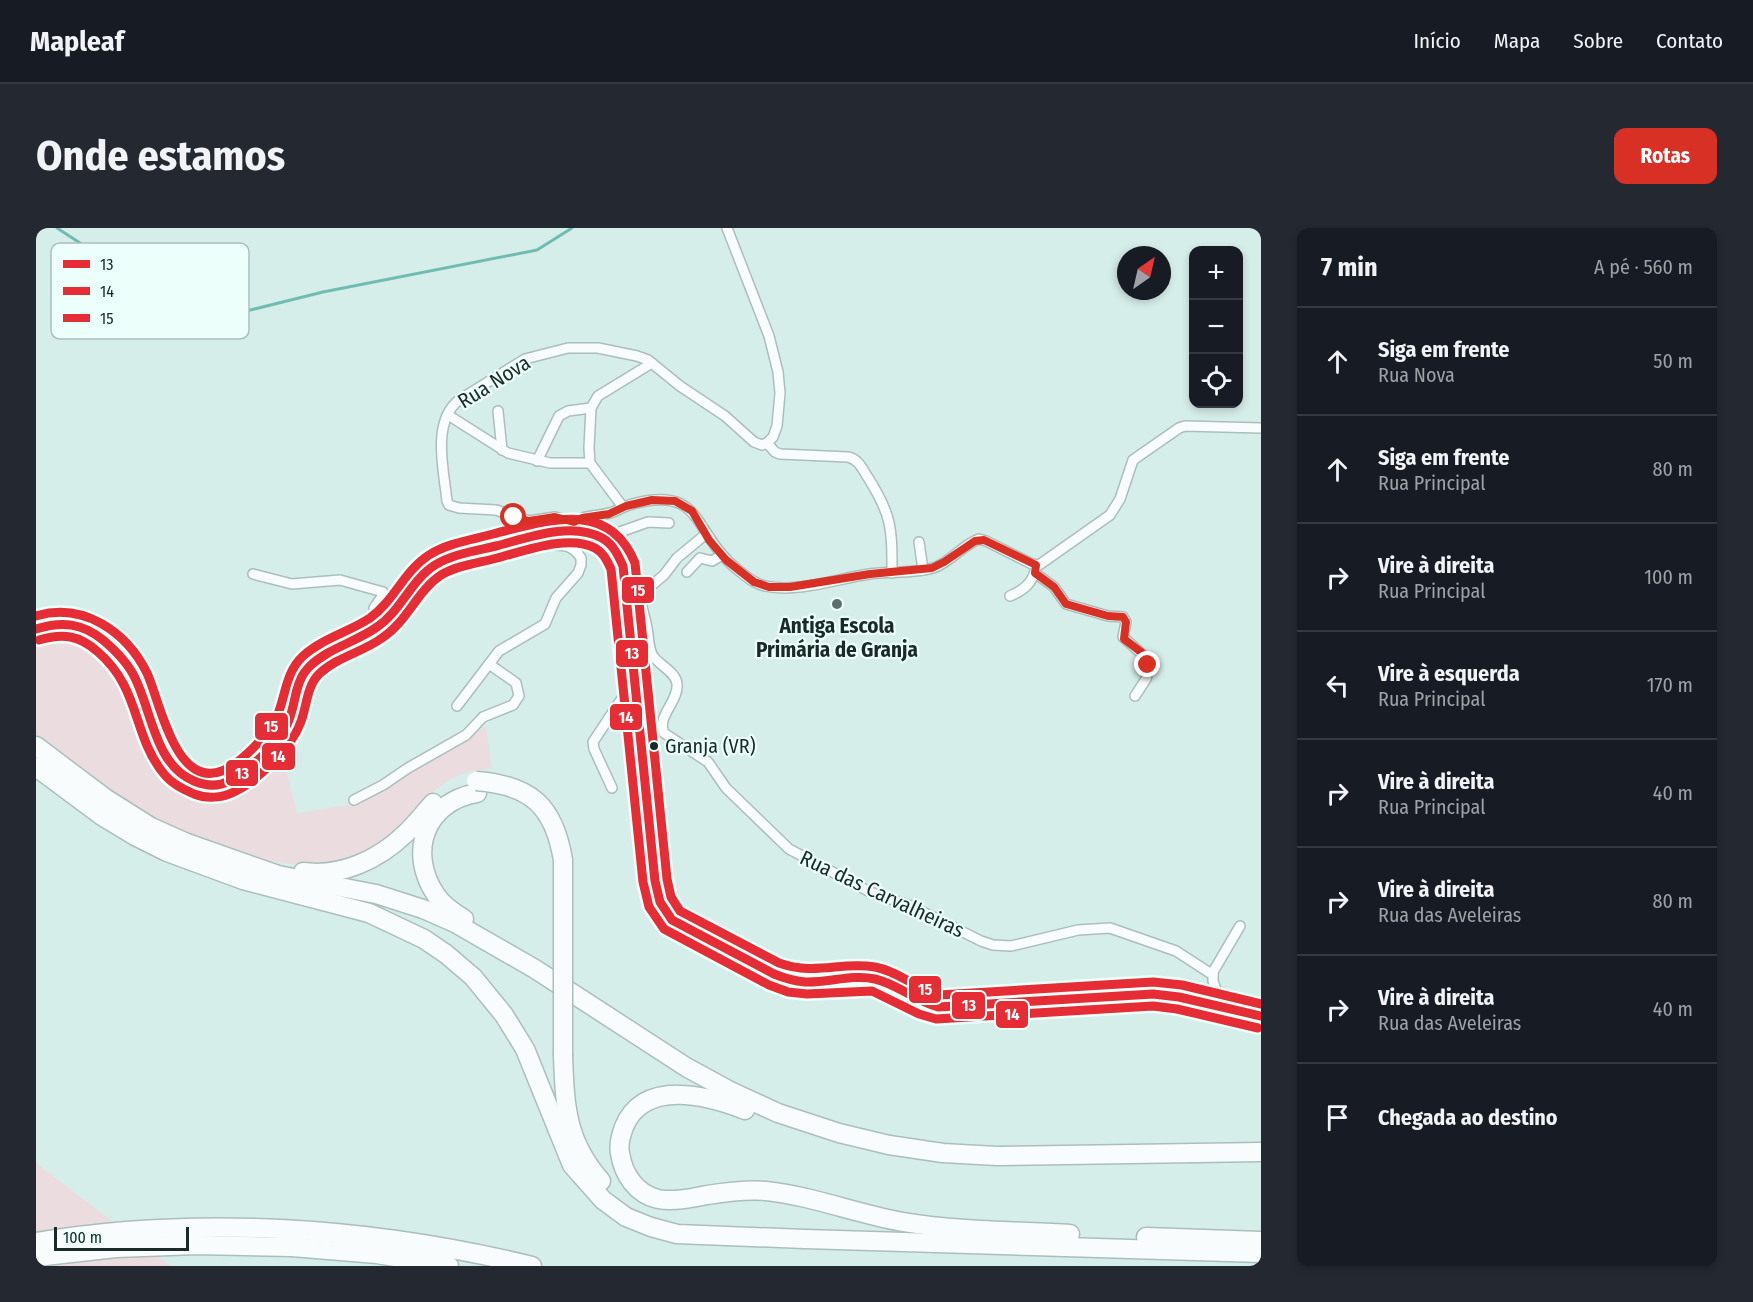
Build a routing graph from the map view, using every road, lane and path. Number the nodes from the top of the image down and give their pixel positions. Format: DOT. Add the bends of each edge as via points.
graph roads {
  1 [pos="727,228"];
  2 [pos="652,363"];
  3 [pos="591,408"];
  4 [pos="498,411"];
  5 [pos="448,415"];
  6 [pos="1261,428"];
  7 [pos="767,443"];
  8 [pos="502,450"];
  9 [pos="537,461"];
  10 [pos="590,464"];
  11 [pos="623,507"];
  12 [pos="669,523"];
  13 [pos="571,526"];
  14 [pos="706,534"];
  15 [pos="526,538"];
  16 [pos="603,538"];
  17 [pos="919,542"];
  18 [pos="722,555"];
  19 [pos="1036,569"];
  20 [pos="923,570"];
  21 [pos="687,572"];
  22 [pos="892,573"];
  23 [pos="253,574"];
  24 [pos="639,596"];
  25 [pos="1010,596"];
  26 [pos="397,608"];
  27 [pos="36,629"];
  28 [pos="631,645"];
  29 [pos="489,664"];
  30 [pos="634,680"];
  31 [pos="1135,696"];
  32 [pos="457,706"];
  33 [pos="36,746"];
  34 [pos="36,761"];
  35 [pos="36,767"];
  36 [pos="477,787"];
  37 [pos="612,788"];
  38 [pos="354,800"];
  39 [pos="233,861"];
  40 [pos="1240,926"];
  41 [pos="1213,975"];
  42 [pos="1222,1007"];
  43 [pos="1261,1016"];
  44 [pos="635,1034"];
  45 [pos="558,1053"];
  46 [pos="1261,1152"];
  47 [pos="1261,1161"];
  48 [pos="1072,1162"];
  49 [pos="581,1174"];
  50 [pos="980,1230"];
  51 [pos="36,1242"];
  52 [pos="1114,1242"];
  53 [pos="1259,1247"];
  54 [pos="36,1257"];
  55 [pos="449,1266"];
  56 [pos="532,1266"];
  1 -- 7 [label="street" via="770,340 778,372 777,426"];
  2 -- 3 [label="street" via="598,396"];
  2 -- 5 [label="street, Rua Nova" via="637,356 590,347 530,357 456,403"];
  2 -- 7 [label="street" via="754,442"];
  3 -- 9 [label="street" via="560,416"];
  3 -- 10 [label="street"];
  4 -- 8 [label="street"];
  5 -- 8 [label="street"];
  5 -- 13 [label="street, Rua Nova" via="442,439 449,505 493,509 529,521 555,517"];
  6 -- 19 [label="street" via="1179,428 1133,460 1120,499 1110,515"];
  7 -- 22 [label="street" via="780,454 856,460 881,499 890,524"];
  8 -- 9 [label="street"];
  9 -- 10 [label="street"];
  10 -- 11 [label="street"];
  11 -- 13 [label="street" via="609,514 582,518"];
  11 -- 14 [label="street" via="656,499 675,501 692,511"];
  12 -- 16 [label="street" via="651,521"];
  13 -- 15 [label="main road"];
  13 -- 16 [label="main road"];
  14 -- 18 [label="street"];
  14 -- 24 [label="street"];
  15 -- 26 [label="main road" via="439,563 425,573"];
  15 -- 29 [label="street" via="540,546 569,547 579,555 581,566 556,598 545,624 501,649"];
  16 -- 28 [label="main road" via="614,546 621,561"];
  17 -- 20 [label="street"];
  18 -- 21 [label="street" via="710,561 700,558"];
  18 -- 22 [label="street" via="754,582 769,587"];
  19 -- 20 [label="street" via="979,539 937,567"];
  19 -- 25 [label="street" via="1026,588"];
  19 -- 31 [label="street" via="1066,604 1124,619 1124,639 1141,652 1149,668"];
  20 -- 22 [label="street"];
  23 -- 26 [label="street" via="292,584 340,579 383,592 374,607 376,612"];
  24 -- 28 [label="street" via="639,629"];
  24 -- 41 [label="street, Rua das Carvalheiras" via="650,649 677,683 663,723 664,733 708,762 726,788 789,849 870,892 911,906 989,944 1011,946 1078,930 1110,928 1176,951"];
  26 -- 27 [label="main road" via="369,633 308,668 285,728 233,778 209,785 189,779 167,759 140,686 118,653 95,633 77,624 61,622"];
  28 -- 30 [label="main road"];
  29 -- 32 [label="street"];
  29 -- 38 [label="street" via="516,683 519,693 515,703 483,717 466,735"];
  30 -- 37 [label="street" via="593,742"];
  30 -- 42 [label="main road" via="657,896 667,915 686,929 781,978 807,982 874,979 934,1006 1153,994"];
  33 -- 39 [label="highway" via="151,827"];
  34 -- 48 [label="highway" via="125,823 189,855 250,876 383,905 434,921 481,944 627,1038 747,1106 794,1124 897,1151 997,1162"];
  35 -- 49 [label="highway" via="102,816 167,852 243,880 369,913 446,954 504,1015 525,1049 572,1166"];
  36 -- 39 [label="highway" via="452,789 387,850 345,869 307,873"];
  36 -- 44 [label="highway" via="444,807 423,839 424,872 437,897 455,914"];
  36 -- 45 [label="highway, bridge" via="512,786 532,798 547,814 559,840 563,860"];
  39 -- 44 [label="highway" via="278,875 376,894 423,909 519,958"];
  40 -- 41 [label="street"];
  41 -- 42 [label="street"];
  42 -- 43 [label="main road"];
  44 -- 46 [label="highway" via="686,1067 778,1113 889,1145 997,1156"];
  45 -- 49 [label="highway" via="558,1110 564,1138"];
  45 -- 50 [label="highway" via="573,1138 610,1191 654,1217 691,1223 922,1233"];
  47 -- 48 [label="highway"];
  48 -- 50 [label="highway" via="982,1165 886,1153 835,1141 692,1095 667,1095 645,1103 627,1120 621,1135 622,1165 631,1182 658,1199 777,1192 901,1222"];
  49 -- 52 [label="highway" via="603,1200 626,1217 677,1234"];
  50 -- 52 [label="highway"];
  51 -- 56 [label="highway" via="85,1234 183,1228 289,1229 387,1239"];
  52 -- 53 [label="highway"];
  54 -- 55 [label="highway" via="116,1248 292,1247 377,1254"];
}
